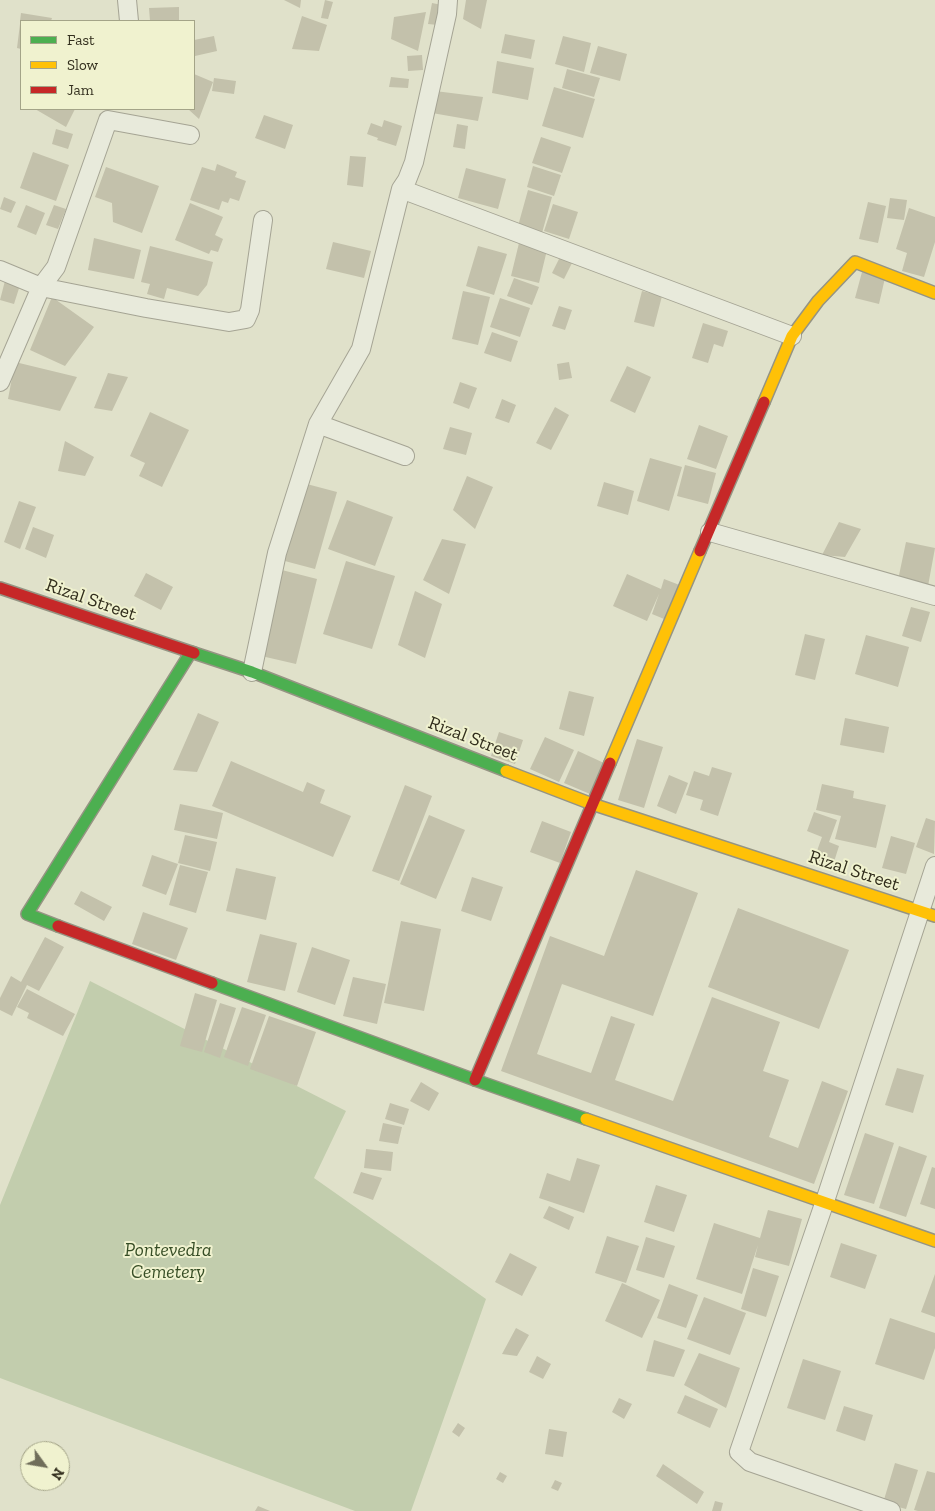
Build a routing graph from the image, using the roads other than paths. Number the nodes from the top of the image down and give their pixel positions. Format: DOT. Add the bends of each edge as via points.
graph roads {
  1 [pos="126,0"];
  2 [pos="448,0"];
  3 [pos="129,20"];
  4 [pos="111,115"];
  5 [pos="190,135"];
  6 [pos="401,189"];
  7 [pos="263,220"];
  8 [pos="0,270"];
  9 [pos="41,287"];
  10 [pos="935,293"];
  11 [pos="792,336"];
  12 [pos="0,382"];
  13 [pos="318,424"];
  14 [pos="405,456"];
  15 [pos="710,532"];
  16 [pos="0,588"];
  17 [pos="935,596"];
  18 [pos="191,652"];
  19 [pos="252,672"];
  20 [pos="592,804"];
  21 [pos="935,866"];
  22 [pos="927,913"];
  23 [pos="475,1080"];
  24 [pos="825,1202"];
  25 [pos="935,1241"];
  26 [pos="891,1511"];
  1 -- 3 [label="street"];
  2 -- 6 [label="street" via="414,162"];
  4 -- 5 [label="street"];
  4 -- 9 [label="street" via="56,267"];
  6 -- 11 [label="street"];
  6 -- 13 [label="street" via="361,349"];
  7 -- 9 [label="street" via="246,319 229,322"];
  8 -- 9 [label="street"];
  9 -- 12 [label="street"];
  10 -- 11 [label="main road" via="855,262 818,301"];
  11 -- 15 [label="main road"];
  13 -- 14 [label="street"];
  13 -- 19 [label="street" via="275,559"];
  15 -- 17 [label="street"];
  15 -- 20 [label="main road"];
  16 -- 18 [label="main road, Rizal Street"];
  18 -- 19 [label="main road, Rizal Street"];
  18 -- 23 [label="main road" via="27,914"];
  19 -- 20 [label="main road, Rizal Street"];
  20 -- 22 [label="main road, Rizal Street"];
  20 -- 23 [label="main road"];
  21 -- 22 [label="street"];
  22 -- 24 [label="street"];
  23 -- 24 [label="main road"];
  24 -- 25 [label="main road"];
  24 -- 26 [label="street" via="739,1452 750,1462"];
}
